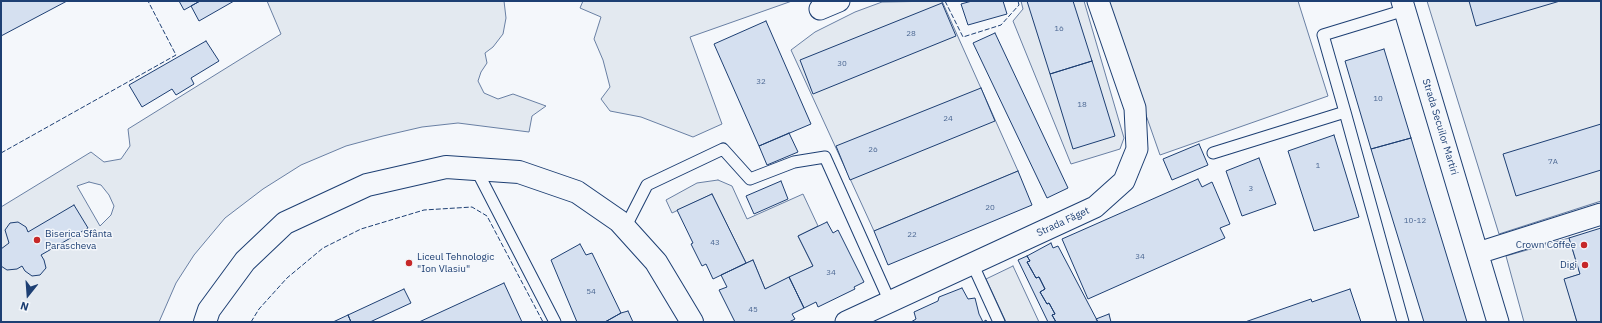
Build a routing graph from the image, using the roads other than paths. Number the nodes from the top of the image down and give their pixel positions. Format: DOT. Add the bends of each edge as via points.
graph roads {
  1 [pos="1098,1"];
  2 [pos="1404,6"];
  3 [pos="1345,112"];
  4 [pos="1213,153"];
  5 [pos="476,169"];
  6 [pos="1601,214"];
  7 [pos="625,228"];
  8 [pos="1478,253"];
  9 [pos="972,264"];
  10 [pos="890,302"];
  11 [pos="205,322"];
  12 [pos="555,322"];
  13 [pos="692,322"];
  14 [pos="846,322"];
  15 [pos="999,322"];
  16 [pos="1403,322"];
  17 [pos="1498,322"];
  1 -- 9 [label="street, Strada Făget" via="1135,108 1137,149 1124,181 1095,207"];
  2 -- 3 [label="lane" via="1323,35"];
  2 -- 8 [label="street, Strada Secuilor Martiri"];
  3 -- 4 [label="lane"];
  3 -- 16 [label="lane"];
  5 -- 7 [label="main road" via="519,172 577,192"];
  5 -- 11 [label="main road" via="446,167 367,185 285,223 245,261 209,310"];
  5 -- 12 [label="lane"];
  6 -- 8 [label="street"];
  7 -- 10 [label="lane" via="647,185 722,149 750,179 794,162 825,157"];
  7 -- 13 [label="main road" via="656,262"];
  8 -- 17 [label="street, Strada Secuilor Martiri"];
  9 -- 10 [label="street, Strada Făget"];
  9 -- 15 [label="lane"];
  10 -- 14 [label="street, Strada Făget"];
}
